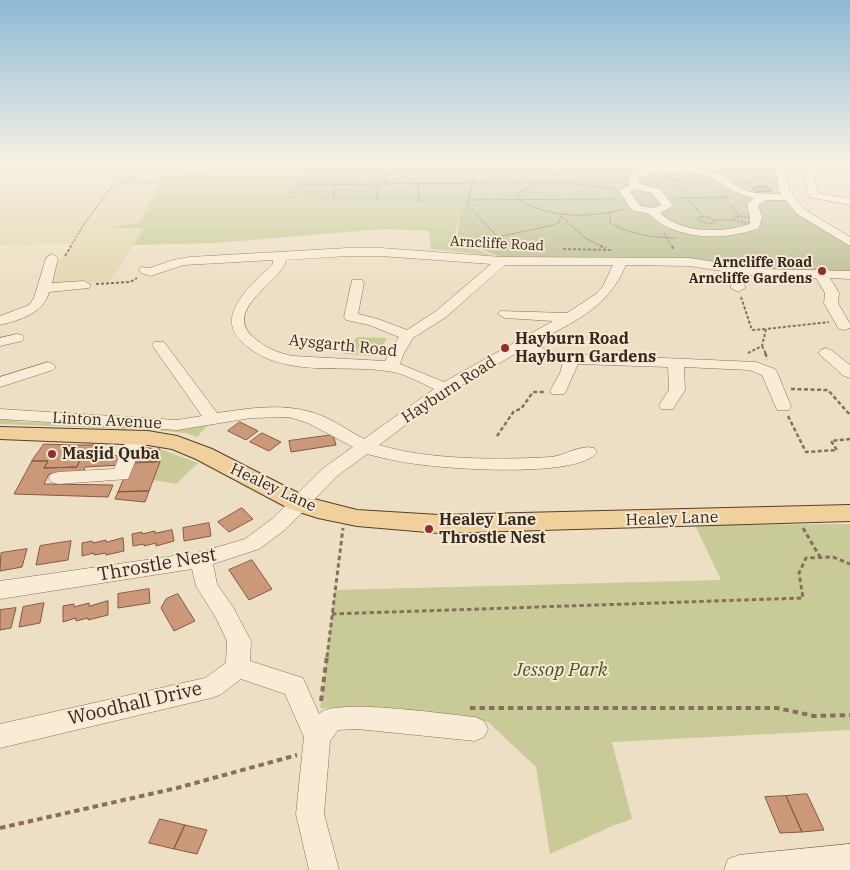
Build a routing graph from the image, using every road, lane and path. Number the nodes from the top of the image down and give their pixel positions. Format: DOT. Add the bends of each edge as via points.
graph roads {
  1 [pos="103,203"];
  2 [pos="467,203"];
  3 [pos="524,203"];
  4 [pos="624,203"];
  5 [pos="636,203"];
  6 [pos="665,203"];
  7 [pos="692,203"];
  8 [pos="728,203"];
  9 [pos="754,203"];
  10 [pos="793,203"];
  11 [pos="610,212"];
  12 [pos="653,212"];
  13 [pos="560,215"];
  14 [pos="703,216"];
  15 [pos="740,216"];
  16 [pos="715,220"];
  17 [pos="734,220"];
  18 [pos="704,228"];
  19 [pos="498,238"];
  20 [pos="668,239"];
  21 [pos="850,242"];
  22 [pos="610,249"];
  23 [pos="560,250"];
  24 [pos="669,253"];
  25 [pos="505,256"];
  26 [pos="619,256"];
  27 [pos="280,257"];
  28 [pos="52,258"];
  29 [pos="735,269"];
  30 [pos="148,271"];
  31 [pos="821,274"];
  32 [pos="850,275"];
  33 [pos="45,283"];
  34 [pos="357,283"];
  35 [pos="84,285"];
  36 [pos="738,288"];
  37 [pos="505,314"];
  38 [pos="568,317"];
  39 [pos="0,321"];
  40 [pos="842,323"];
  41 [pos="766,329"];
  42 [pos="408,335"];
  43 [pos="17,337"];
  44 [pos="0,342"];
  45 [pos="159,344"];
  46 [pos="522,345"];
  47 [pos="826,353"];
  48 [pos="572,359"];
  49 [pos="750,359"];
  50 [pos="676,362"];
  51 [pos="48,367"];
  52 [pos="391,367"];
  53 [pos="850,373"];
  54 [pos="0,382"];
  55 [pos="445,388"];
  56 [pos="776,388"];
  57 [pos="558,391"];
  58 [pos="667,405"];
  59 [pos="783,406"];
  60 [pos="0,414"];
  61 [pos="850,415"];
  62 [pos="213,419"];
  63 [pos="0,433"];
  64 [pos="498,436"];
  65 [pos="136,438"];
  66 [pos="850,439"];
  67 [pos="365,446"];
  68 [pos="588,452"];
  69 [pos="58,478"];
  70 [pos="298,503"];
  71 [pos="850,513"];
  72 [pos="345,516"];
  73 [pos="796,516"];
  74 [pos="820,557"];
  75 [pos="202,560"];
  76 [pos="850,564"];
  77 [pos="0,590"];
  78 [pos="332,614"];
  79 [pos="238,668"];
  80 [pos="459,708"];
  81 [pos="850,714"];
  82 [pos="475,729"];
  83 [pos="0,736"];
  84 [pos="317,737"];
  85 [pos="0,828"];
  86 [pos="850,858"];
  87 [pos="324,870"];
  88 [pos="739,870"];
  1 -- 33 [label="path"];
  2 -- 19 [label="path"];
  3 -- 13 [label="path"];
  4 -- 11 [label="path"];
  5 -- 12 [label="street"];
  6 -- 12 [label="street" via="668,206"];
  7 -- 14 [label="path"];
  8 -- 15 [label="path"];
  9 -- 18 [label="street" via="755,226 736,232"];
  10 -- 21 [label="street" via="801,212"];
  11 -- 13 [label="path" via="574,217"];
  11 -- 20 [label="path" via="610,223 622,230"];
  12 -- 18 [label="street" via="658,219 669,224"];
  12 -- 20 [label="path"];
  13 -- 19 [label="path" via="560,222 554,226"];
  13 -- 22 [label="path" via="582,238"];
  14 -- 16 [label="path"];
  14 -- 18 [label="path" via="697,219"];
  16 -- 17 [label="path"];
  16 -- 18 [label="path"];
  18 -- 20 [label="path" via="686,238"];
  19 -- 25 [label="path" via="498,246"];
  20 -- 24 [label="path" via="676,250"];
  22 -- 23 [label="path"];
  22 -- 26 [label="path"];
  25 -- 26 [label="street, Arncliffe Road"];
  25 -- 27 [label="street, Arncliffe Road" via="348,252"];
  25 -- 42 [label="street" via="441,314"];
  26 -- 29 [label="street, Arncliffe Road"];
  26 -- 38 [label="street, Hayburn Road" via="609,289"];
  27 -- 30 [label="street, Arncliffe Road" via="182,260"];
  27 -- 52 [label="street, Aysgarth Road" via="279,265 246,302 238,317 238,325 247,340 264,352 297,362"];
  28 -- 33 [label="street"];
  29 -- 31 [label="street, Arncliffe Road"];
  29 -- 36 [label="street"];
  30 -- 35 [label="path" via="130,282"];
  31 -- 32 [label="street, Arncliffe Road"];
  31 -- 40 [label="street" via="832,293 831,303"];
  33 -- 35 [label="street"];
  33 -- 39 [label="street" via="34,308"];
  34 -- 42 [label="street" via="351,317"];
  36 -- 41 [label="path" via="752,330"];
  37 -- 38 [label="street"];
  38 -- 46 [label="street, Hayburn Road"];
  40 -- 41 [label="path"];
  41 -- 49 [label="path" via="762,346"];
  42 -- 52 [label="street"];
  43 -- 44 [label="street"];
  45 -- 62 [label="street"];
  46 -- 48 [label="street" via="549,356"];
  46 -- 55 [label="street, Hayburn Road"];
  47 -- 53 [label="street"];
  48 -- 50 [label="street"];
  48 -- 57 [label="street"];
  49 -- 50 [label="street"];
  49 -- 56 [label="street" via="769,372"];
  50 -- 58 [label="street" via="677,390"];
  51 -- 54 [label="street"];
  52 -- 55 [label="street, Aysgarth Road"];
  55 -- 67 [label="street, Hayburn Road"];
  56 -- 59 [label="street"];
  56 -- 61 [label="path" via="828,390"];
  57 -- 64 [label="path" via="533,392"];
  59 -- 66 [label="path" via="806,452 837,450 831,441"];
  60 -- 62 [label="street, Linton Avenue" via="177,425"];
  62 -- 67 [label="street, Linton Avenue" via="260,412 290,412 314,419"];
  63 -- 65 [label="main road, Healey Lane"];
  65 -- 69 [label="street" via="121,475"];
  65 -- 70 [label="main road, Healey Lane" via="176,443 204,454"];
  67 -- 68 [label="street, Linton Avenue" via="421,460 465,462 552,463"];
  67 -- 70 [label="street, Hayburn Road" via="329,473"];
  70 -- 72 [label="main road, Healey Lane"];
  70 -- 75 [label="street, Throstle Nest" via="279,524 252,544"];
  71 -- 73 [label="main road, Healey Lane"];
  72 -- 73 [label="main road, Healey Lane" via="439,524"];
  72 -- 78 [label="path"];
  73 -- 74 [label="path"];
  74 -- 76 [label="path" via="833,557"];
  74 -- 78 [label="path" via="806,558 799,573 804,598"];
  75 -- 77 [label="street, Throstle Nest"];
  75 -- 79 [label="street" via="207,586 239,641"];
  78 -- 84 [label="path"];
  79 -- 83 [label="street, Woodhall Drive" via="211,687"];
  79 -- 84 [label="street" via="294,686"];
  80 -- 81 [label="path" via="778,708 814,716"];
  82 -- 84 [label="street" via="357,717 331,719"];
  84 -- 85 [label="path" via="301,754 177,788"];
  84 -- 87 [label="street" via="310,814"];
  86 -- 88 [label="street"];
}
